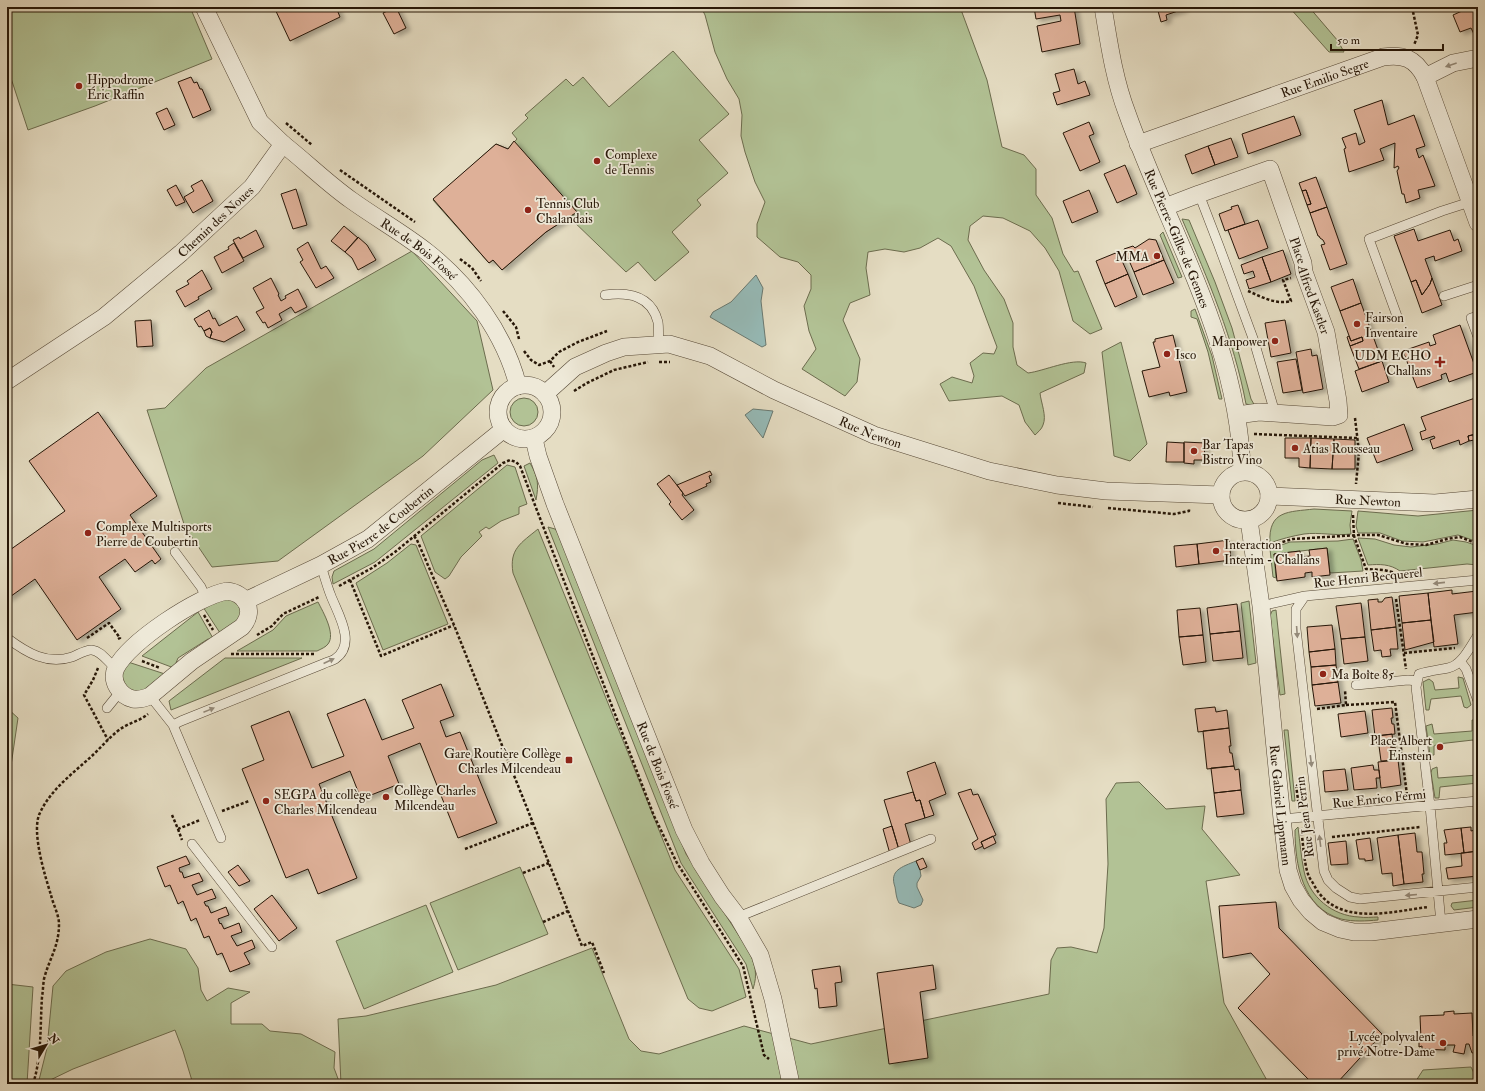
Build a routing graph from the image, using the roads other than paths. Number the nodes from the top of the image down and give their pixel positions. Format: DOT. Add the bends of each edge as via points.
graph roads {
  1 [pos="204,7"];
  2 [pos="1103,7"];
  3 [pos="1478,58"];
  4 [pos="1425,77"];
  5 [pos="283,144"];
  6 [pos="1138,144"];
  7 [pos="1198,194"];
  8 [pos="1470,202"];
  9 [pos="1165,207"];
  10 [pos="1478,223"];
  11 [pos="1478,285"];
  12 [pos="604,294"];
  13 [pos="1444,296"];
  14 [pos="1397,316"];
  15 [pos="1478,316"];
  16 [pos="1478,337"];
  17 [pos="659,344"];
  18 [pos="7,381"];
  19 [pos="518,386"];
  20 [pos="546,394"];
  21 [pos="1275,413"];
  22 [pos="1237,415"];
  23 [pos="504,429"];
  24 [pos="534,439"];
  25 [pos="1242,472"];
  26 [pos="1221,495"];
  27 [pos="1269,496"];
  28 [pos="1474,500"];
  29 [pos="1249,520"];
  30 [pos="175,552"];
  31 [pos="321,565"];
  32 [pos="1478,580"];
  33 [pos="1306,596"];
  34 [pos="206,598"];
  35 [pos="245,601"];
  36 [pos="1261,606"];
  37 [pos="1478,636"];
  38 [pos="7,638"];
  39 [pos="1460,661"];
  40 [pos="116,668"];
  41 [pos="1417,681"];
  42 [pos="1356,685"];
  43 [pos="120,692"];
  44 [pos="154,700"];
  45 [pos="1478,701"];
  46 [pos="107,708"];
  47 [pos="173,725"];
  48 [pos="1478,801"];
  49 [pos="1430,806"];
  50 [pos="1321,817"];
  51 [pos="1282,819"];
  52 [pos="221,838"];
  53 [pos="931,839"];
  54 [pos="192,844"];
  55 [pos="1478,887"];
  56 [pos="1438,892"];
  57 [pos="738,917"];
  58 [pos="1478,919"];
  59 [pos="1441,923"];
  60 [pos="272,947"];
  61 [pos="791,1084"];
  1 -- 5 [label="street" via="260,122"];
  2 -- 6 [label="street, Rue Pierre-Gilles de Gennes" via="1118,85"];
  3 -- 4 [label="street, one-way" via="1453,63"];
  4 -- 6 [label="street, Rue Emilio Segre" via="1421,69 1409,59 1393,55 1382,57"];
  4 -- 8 [label="street"];
  5 -- 18 [label="street, Chemin des Noues" via="252,187 181,253 104,317"];
  5 -- 19 [label="street, Rue de Bois Fossé" via="350,199 428,253 454,276 491,323 509,359"];
  6 -- 9 [label="street, Rue Pierre-Gilles de Gennes"];
  7 -- 9 [label="street, Place Alfred Kastler"];
  7 -- 21 [label="lane" via="1254,341"];
  7 -- 21 [label="street, Place Alfred Kastler" via="1270,169 1326,332 1339,415 1333,417"];
  8 -- 10 [label="street"];
  8 -- 14 [label="lane" via="1369,239"];
  9 -- 22 [label="street, Rue Pierre-Gilles de Gennes" via="1212,322 1225,362"];
  11 -- 13 [label="lane"];
  12 -- 17 [label="lane" via="629,293 646,303 658,324"];
  15 -- 16 [label="lane" via="1471,318"];
  17 -- 20 [label="street, Rue Newton" via="624,347 606,353 575,367"];
  17 -- 26 [label="street, Rue Newton" via="669,344 710,356 774,390 874,435 989,471 1058,485 1106,491"];
  19 -- 20 [label="street" via="528,385"];
  19 -- 23 [label="street" via="509,390 502,398 498,409 499,420"];
  20 -- 24 [label="street" via="553,414 550,425"];
  21 -- 22 [label="street, Place Alfred Kastler"];
  22 -- 25 [label="street, Rue Pierre-Gilles de Gennes"];
  23 -- 24 [label="street" via="512,437"];
  23 -- 31 [label="street, Rue Pierre de Coubertin" via="368,539"];
  24 -- 57 [label="street, Rue de Bois Fossé" via="555,504 684,830 701,863"];
  25 -- 26 [label="street" via="1231,476 1224,485"];
  25 -- 27 [label="street" via="1255,474 1265,484"];
  26 -- 29 [label="street" via="1224,508 1234,518"];
  27 -- 28 [label="street, Rue Newton" via="1435,503"];
  27 -- 29 [label="street" via="1266,508"];
  29 -- 36 [label="street, Rue Gabriel Lippmann"];
  30 -- 34 [label="lane" via="201,587"];
  31 -- 35 [label="street, Rue Pierre de Coubertin"];
  47 -- 31 [label="lane, one-way" via="335,659 345,645 346,635"];
  32 -- 33 [label="lane, Rue Henri Becquerel, one-way"];
  33 -- 36 [label="lane, Rue Henri Becquerel"];
  33 -- 50 [label="lane, Rue Jean Perrin, one-way" via="1296,609 1296,629 1316,805"];
  34 -- 35 [label="street" via="227,591 240,595"];
  34 -- 40 [label="street" via="163,623 127,654"];
  35 -- 44 [label="street" via="249,613 242,627 192,661"];
  36 -- 51 [label="street, Rue Gabriel Lippmann"];
  37 -- 39 [label="lane"];
  38 -- 40 [label="lane" via="32,654 52,660 91,649 98,651"];
  39 -- 41 [label="lane" via="1449,668 1419,674"];
  39 -- 45 [label="lane" via="1466,669"];
  40 -- 43 [label="street" via="114,681"];
  41 -- 42 [label="lane"];
  41 -- 49 [label="lane"];
  43 -- 44 [label="street" via="134,699"];
  43 -- 46 [label="lane"];
  44 -- 47 [label="lane"];
  47 -- 52 [label="lane"];
  48 -- 49 [label="lane, Rue Enrico Fermi"];
  49 -- 50 [label="lane, Rue Enrico Fermi"];
  49 -- 56 [label="lane"];
  50 -- 51 [label="lane, Rue Enrico Fermi"];
  56 -- 50 [label="lane, Rue Jean Perrin, one-way" via="1360,899 1342,893 1328,880 1324,871"];
  51 -- 59 [label="street, Rue Gabriel Lippmann" via="1288,870 1293,886 1311,912 1323,922 1354,932"];
  53 -- 57 [label="lane"];
  54 -- 60 [label="lane"];
  55 -- 56 [label="lane, Rue Jean Perrin"];
  56 -- 59 [label="lane"];
  57 -- 61 [label="street, Rue de Bois Fossé" via="760,955 773,999"];
  58 -- 59 [label="street, Rue Gabriel Lippmann"];
}
